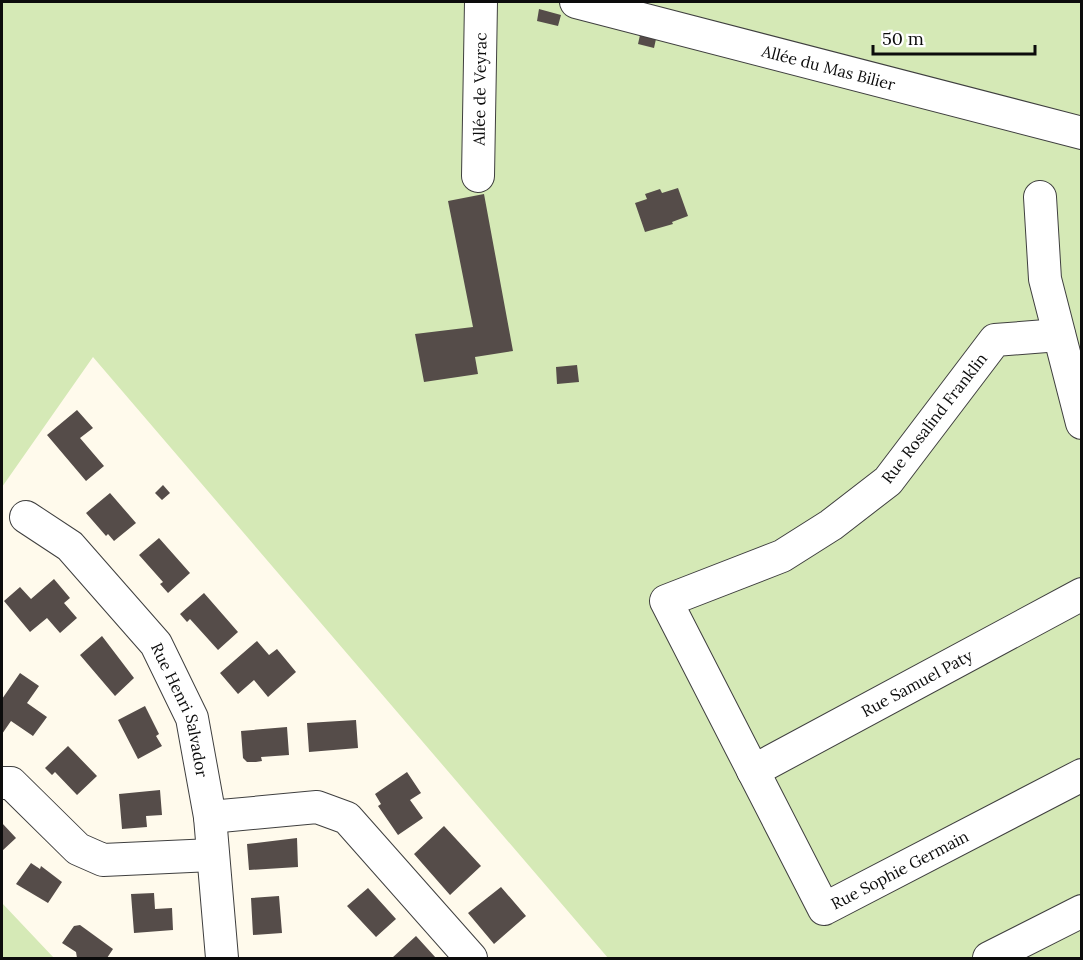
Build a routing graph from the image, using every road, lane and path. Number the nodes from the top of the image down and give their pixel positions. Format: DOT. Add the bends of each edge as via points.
graph roads {
  1 [pos="481,2"];
  2 [pos="576,2"];
  3 [pos="1082,133"];
  4 [pos="478,176"];
  5 [pos="1040,197"];
  6 [pos="1059,335"];
  7 [pos="1082,423"];
  8 [pos="26,517"];
  9 [pos="1082,594"];
  10 [pos="753,771"];
  11 [pos="1082,775"];
  12 [pos="2,783"];
  13 [pos="210,817"];
  14 [pos="212,855"];
  15 [pos="1082,911"];
  16 [pos="222,958"];
  17 [pos="471,958"];
  18 [pos="989,958"];
  1 -- 4 [label="street, Allée de Veyrac"];
  2 -- 3 [label="street, Allée du Mas Bilier"];
  5 -- 6 [label="street" via="1045,279"];
  6 -- 7 [label="street"];
  6 -- 10 [label="street, Rue Rosalind Franklin" via="995,340 888,481 782,556 666,601"];
  8 -- 13 [label="street, Rue Henri Salvador" via="70,546 156,644 192,718"];
  9 -- 10 [label="street, Rue Samuel Paty"];
  10 -- 11 [label="street, Rue Sophie Germain" via="824,909"];
  12 -- 14 [label="street" via="11,783 78,849 103,860"];
  13 -- 14 [label="street, Rue Henri Salvador"];
  13 -- 17 [label="street" via="317,807 347,818"];
  14 -- 16 [label="street, Rue Henri Salvador"];
  15 -- 18 [label="street"];
}
